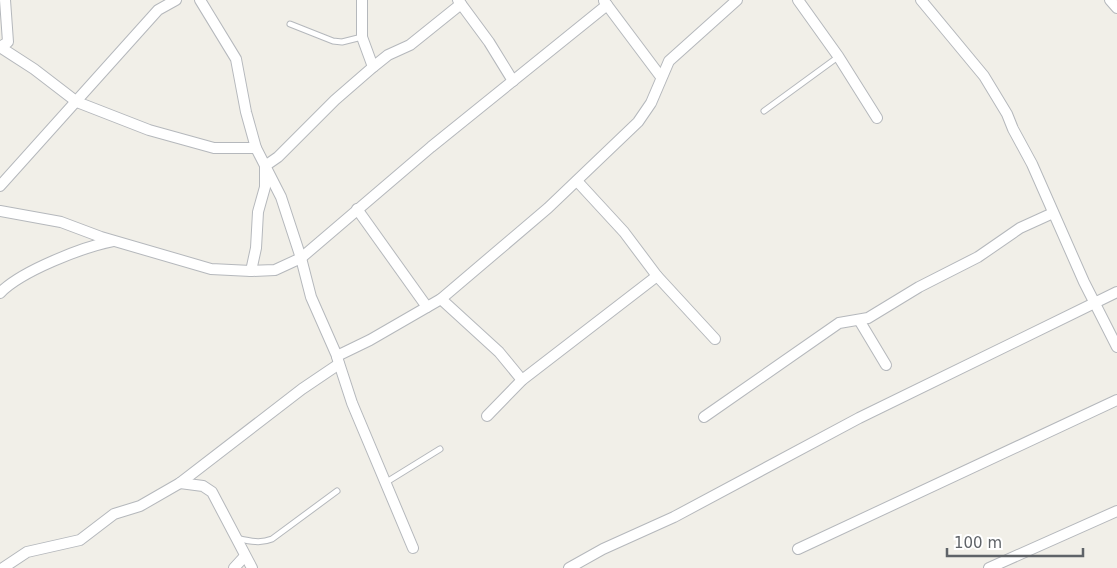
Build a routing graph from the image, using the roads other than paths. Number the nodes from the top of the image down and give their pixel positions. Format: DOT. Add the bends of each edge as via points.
graph roads {
  1 [pos="5,0"];
  2 [pos="176,0"];
  3 [pos="200,0"];
  4 [pos="362,0"];
  5 [pos="737,0"];
  6 [pos="798,0"];
  7 [pos="922,0"];
  8 [pos="1110,0"];
  9 [pos="460,2"];
  10 [pos="605,2"];
  11 [pos="1117,8"];
  12 [pos="290,24"];
  13 [pos="362,37"];
  14 [pos="0,47"];
  15 [pos="838,56"];
  16 [pos="373,67"];
  17 [pos="661,77"];
  18 [pos="513,81"];
  19 [pos="77,102"];
  20 [pos="764,110"];
  21 [pos="877,118"];
  22 [pos="256,148"];
  23 [pos="265,166"];
  24 [pos="577,181"];
  25 [pos="0,186"];
  26 [pos="357,209"];
  27 [pos="0,211"];
  28 [pos="1053,213"];
  29 [pos="116,240"];
  30 [pos="301,258"];
  31 [pos="251,271"];
  32 [pos="657,276"];
  33 [pos="1117,292"];
  34 [pos="0,293"];
  35 [pos="442,298"];
  36 [pos="1095,302"];
  37 [pos="427,308"];
  38 [pos="859,320"];
  39 [pos="715,339"];
  40 [pos="1117,347"];
  41 [pos="338,360"];
  42 [pos="886,365"];
  43 [pos="522,380"];
  44 [pos="1117,400"];
  45 [pos="487,416"];
  46 [pos="704,417"];
  47 [pos="440,449"];
  48 [pos="198,469"];
  49 [pos="180,483"];
  50 [pos="385,483"];
  51 [pos="203,486"];
  52 [pos="337,491"];
  53 [pos="1117,511"];
  54 [pos="236,538"];
  55 [pos="413,548"];
  56 [pos="798,549"];
  57 [pos="245,556"];
  58 [pos="3,568"];
  59 [pos="234,568"];
  60 [pos="252,568"];
  61 [pos="569,568"];
  62 [pos="989,568"];
  1 -- 14 [label="street" via="8,42"];
  2 -- 19 [label="street" via="158,10"];
  3 -- 22 [label="street" via="236,59"];
  4 -- 13 [label="street"];
  5 -- 17 [label="street" via="669,61"];
  6 -- 15 [label="street"];
  7 -- 28 [label="street" via="984,76 1007,114"];
  8 -- 11 [label="street"];
  9 -- 16 [label="street" via="410,46 388,55"];
  9 -- 18 [label="street"];
  10 -- 17 [label="street"];
  10 -- 18 [label="street"];
  12 -- 13 [label="lane" via="333,41"];
  13 -- 16 [label="street"];
  14 -- 19 [label="street"];
  15 -- 20 [label="lane"];
  15 -- 21 [label="street"];
  16 -- 23 [label="street"];
  17 -- 24 [label="street" via="651,104 638,122"];
  18 -- 26 [label="street"];
  19 -- 22 [label="street" via="149,130 214,148"];
  19 -- 25 [label="street"];
  22 -- 23 [label="street"];
  23 -- 30 [label="street" via="281,197"];
  23 -- 31 [label="street" via="265,187 258,212"];
  24 -- 32 [label="street" via="619,226"];
  24 -- 35 [label="street" via="498,253"];
  26 -- 30 [label="street"];
  26 -- 37 [label="street"];
  27 -- 29 [label="street" via="61,222"];
  28 -- 36 [label="street"];
  28 -- 38 [label="street" via="1020,228 978,257"];
  29 -- 31 [label="street" via="205,268"];
  29 -- 34 [label="street" via="90,247 16,279"];
  30 -- 31 [label="street" via="276,270"];
  30 -- 41 [label="street" via="311,297"];
  32 -- 39 [label="street"];
  32 -- 43 [label="street"];
  33 -- 36 [label="street"];
  35 -- 37 [label="street"];
  35 -- 43 [label="street" via="499,352"];
  36 -- 40 [label="street"];
  36 -- 61 [label="street" via="859,418 674,517 602,549"];
  37 -- 41 [label="street"];
  38 -- 42 [label="street"];
  38 -- 46 [label="street" via="839,323"];
  41 -- 48 [label="street"];
  41 -- 50 [label="street"];
  43 -- 45 [label="street"];
  44 -- 56 [label="street"];
  47 -- 50 [label="lane"];
  48 -- 49 [label="street"];
  48 -- 51 [label="street"];
  49 -- 51 [label="street"];
  49 -- 58 [label="street" via="140,506 114,514 80,540 28,552"];
  50 -- 55 [label="street"];
  51 -- 54 [label="street" via="212,492"];
  52 -- 54 [label="lane" via="272,539 253,542"];
  53 -- 62 [label="street"];
  54 -- 57 [label="street"];
  57 -- 59 [label="street"];
  57 -- 60 [label="street"];
}
